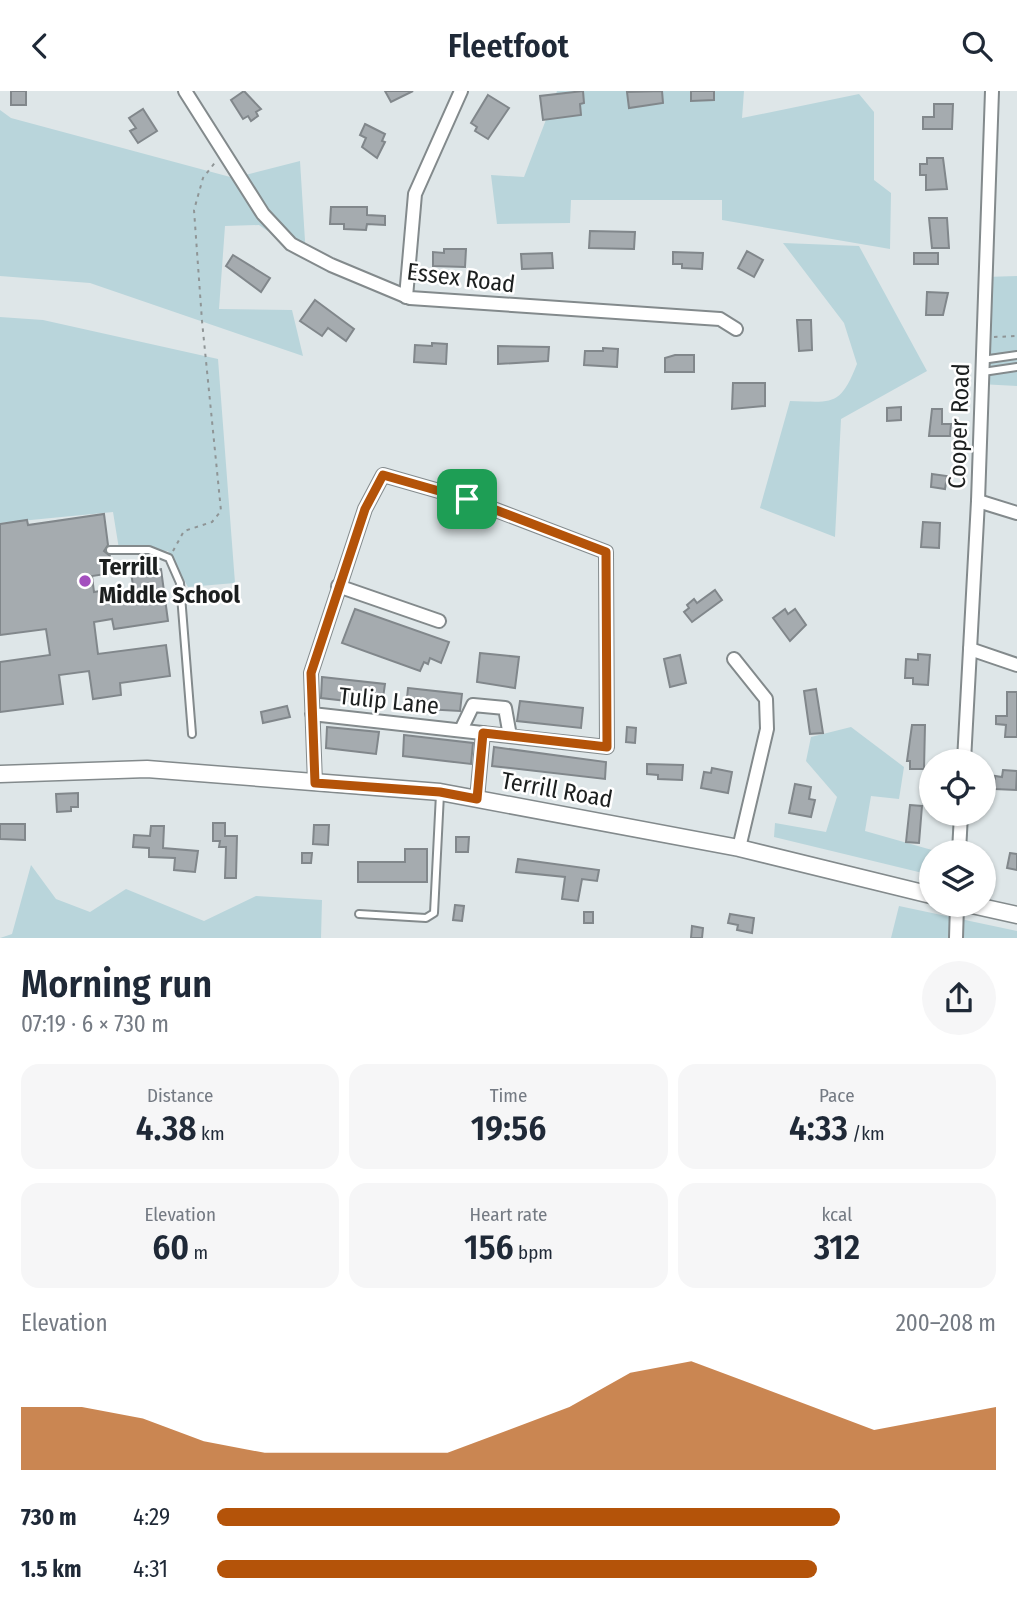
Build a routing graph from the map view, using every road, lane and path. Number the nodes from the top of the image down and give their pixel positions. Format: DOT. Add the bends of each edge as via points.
graph roads {
  1 [pos="185,91"];
  2 [pos="461,91"];
  3 [pos="992,91"];
  4 [pos="224,153"];
  5 [pos="406,297"];
  6 [pos="736,329"];
  7 [pos="1017,335"];
  8 [pos="984,337"];
  9 [pos="1017,355"];
  10 [pos="982,366"];
  11 [pos="1017,367"];
  12 [pos="978,501"];
  13 [pos="1017,513"];
  14 [pos="110,550"];
  15 [pos="169,558"];
  16 [pos="338,586"];
  17 [pos="439,621"];
  18 [pos="970,649"];
  19 [pos="734,659"];
  20 [pos="1017,665"];
  21 [pos="312,713"];
  22 [pos="461,730"];
  23 [pos="483,733"];
  24 [pos="192,734"];
  25 [pos="510,736"];
  26 [pos="965,749"];
  27 [pos="0,773"];
  28 [pos="315,783"];
  29 [pos="440,792"];
  30 [pos="477,799"];
  31 [pos="738,848"];
  32 [pos="919,892"];
  33 [pos="996,910"];
  34 [pos="359,914"];
  35 [pos="1017,915"];
  36 [pos="957,917"];
  37 [pos="956,938"];
  1 -- 4 [label="street, Essex Road"];
  2 -- 5 [label="street" via="415,194"];
  3 -- 8 [label="street, Cooper Road"];
  4 -- 5 [label="street, Essex Road" via="290,244"];
  4 -- 15 [label="path" via="203,178 194,210 221,511 212,523 184,531"];
  5 -- 6 [label="street, Essex Road" via="720,320"];
  7 -- 8 [label="path"];
  8 -- 10 [label="street, Cooper Road"];
  9 -- 10 [label="lane"];
  10 -- 11 [label="lane"];
  10 -- 12 [label="street, Cooper Road"];
  12 -- 13 [label="street"];
  12 -- 18 [label="street, Cooper Road"];
  14 -- 15 [label="lane" via="149,550"];
  15 -- 24 [label="lane" via="180,583"];
  16 -- 17 [label="street"];
  16 -- 21 [label="street" via="311,673"];
  16 -- 25 [label="street, Tulip Lane" via="365,509 383,475 467,499 606,552 607,747"];
  18 -- 20 [label="street"];
  18 -- 26 [label="street, Cooper Road"];
  19 -- 31 [label="street" via="766,699 767,719"];
  21 -- 22 [label="street, Tulip Lane"];
  21 -- 28 [label="street"];
  22 -- 23 [label="street, Tulip Lane"];
  22 -- 25 [label="street, Tulip Lane" via="473,705 505,708"];
  23 -- 25 [label="street, Tulip Lane"];
  23 -- 30 [label="street"];
  27 -- 28 [label="street, Terrill Road" via="147,769"];
  28 -- 29 [label="street, Terrill Road"];
  29 -- 30 [label="street, Terrill Road"];
  29 -- 34 [label="lane" via="434,913 426,918"];
  30 -- 31 [label="street, Terrill Road"];
  31 -- 32 [label="street, Terrill Road"];
  33 -- 35 [label="street"];
  36 -- 37 [label="street"];
}
